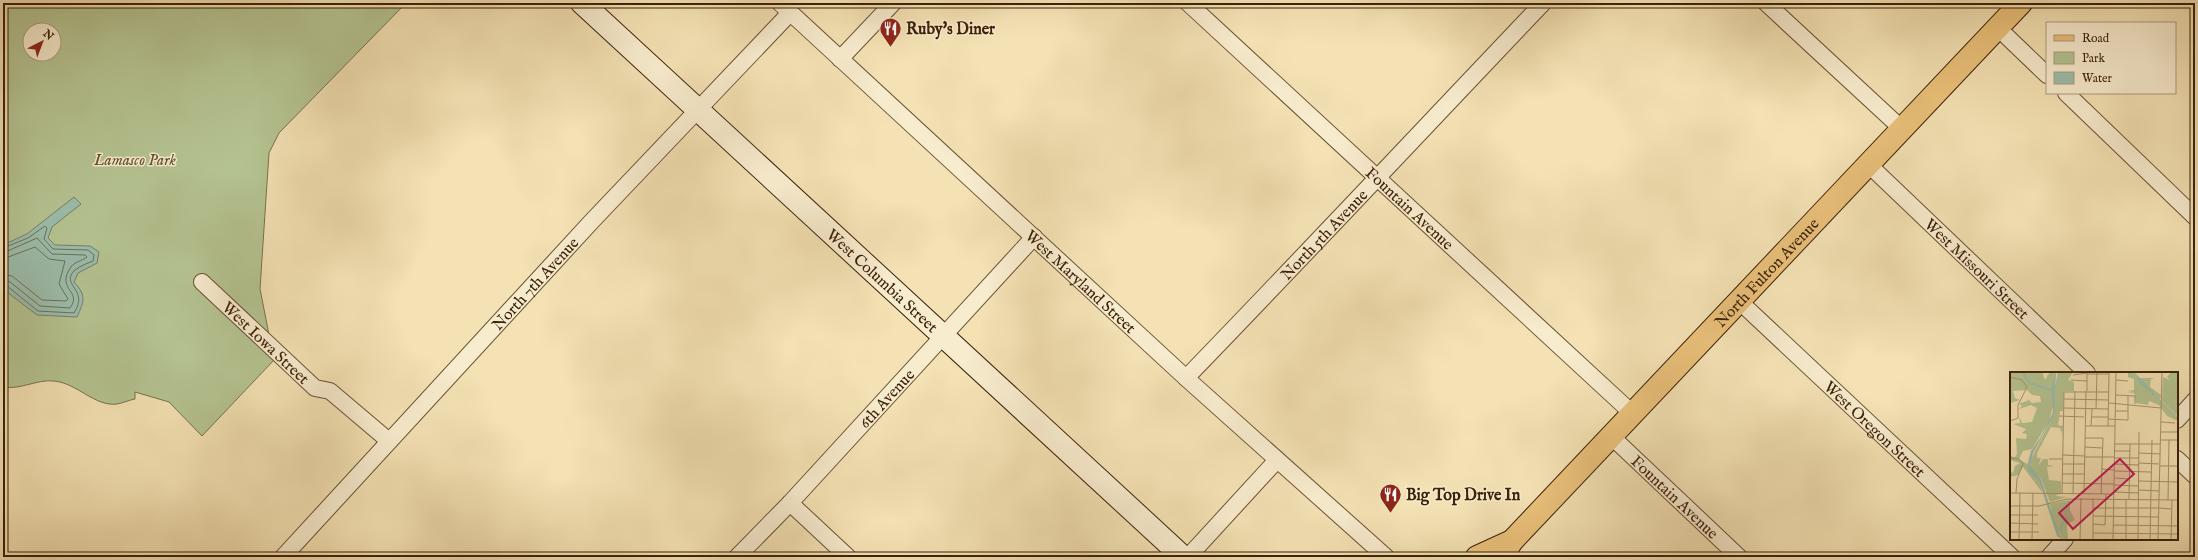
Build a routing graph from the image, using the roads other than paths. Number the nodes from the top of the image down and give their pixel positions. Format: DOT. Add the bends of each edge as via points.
graph roads {
  1 [pos="582,3"];
  2 [pos="893,3"];
  3 [pos="1188,3"];
  4 [pos="1543,3"];
  5 [pos="1766,3"];
  6 [pos="2021,3"];
  7 [pos="785,8"];
  8 [pos="1998,28"];
  9 [pos="840,59"];
  10 [pos="2046,74"];
  11 [pos="2067,94"];
  12 [pos="699,111"];
  13 [pos="1902,128"];
  14 [pos="1868,164"];
  15 [pos="1377,177"];
  16 [pos="2195,217"];
  17 [pos="1034,238"];
  18 [pos="202,282"];
  19 [pos="1738,300"];
  20 [pos="942,337"];
  21 [pos="2086,372"];
  22 [pos="1186,378"];
  23 [pos="2195,400"];
  24 [pos="1632,413"];
  25 [pos="2178,419"];
  26 [pos="1612,437"];
  27 [pos="389,441"];
  28 [pos="1277,460"];
  29 [pos="2178,460"];
  30 [pos="2195,476"];
  31 [pos="790,503"];
  32 [pos="2064,540"];
  33 [pos="1507,549"];
  34 [pos="283,557"];
  35 [pos="737,557"];
  36 [pos="848,557"];
  37 [pos="1183,557"];
  38 [pos="1188,557"];
  39 [pos="1386,557"];
  40 [pos="1477,557"];
  41 [pos="1739,557"];
  42 [pos="2012,557"];
  43 [pos="2049,557"];
  1 -- 12 [label="main road, West Columbia Street"];
  2 -- 9 [label="street"];
  3 -- 15 [label="street, Fountain Avenue"];
  4 -- 15 [label="street, North 5th Avenue"];
  5 -- 13 [label="street"];
  6 -- 8 [label="main road, North Fulton Avenue"];
  7 -- 9 [label="street, West Maryland Street"];
  7 -- 12 [label="street, North 7th Avenue"];
  8 -- 10 [label="street"];
  8 -- 13 [label="main road, North Fulton Avenue"];
  9 -- 17 [label="street, West Maryland Street"];
  11 -- 16 [label="street"];
  12 -- 20 [label="main road, West Columbia Street"];
  12 -- 27 [label="street, North 7th Avenue" via="592,221"];
  13 -- 14 [label="main road, North Fulton Avenue"];
  14 -- 19 [label="main road, North Fulton Avenue"];
  14 -- 21 [label="street, West Missouri Street"];
  15 -- 22 [label="street, North 5th Avenue" via="1322,238"];
  15 -- 24 [label="street, Fountain Avenue"];
  17 -- 20 [label="street, 6th Avenue"];
  17 -- 22 [label="street, West Maryland Street"];
  18 -- 27 [label="street, West Iowa Street" via="315,388 330,390"];
  19 -- 24 [label="main road, North Fulton Avenue"];
  19 -- 42 [label="street, West Oregon Street"];
  20 -- 31 [label="street, 6th Avenue"];
  20 -- 37 [label="main road, West Columbia Street"];
  22 -- 28 [label="street, West Maryland Street"];
  23 -- 25 [label="street"];
  24 -- 26 [label="main road, North Fulton Avenue"];
  26 -- 33 [label="main road, North Fulton Avenue"];
  26 -- 41 [label="street, Fountain Avenue"];
  27 -- 34 [label="street, North 7th Avenue"];
  28 -- 38 [label="street"];
  28 -- 39 [label="street, West Maryland Street"];
  29 -- 30 [label="street"];
  31 -- 35 [label="street, 6th Avenue"];
  31 -- 36 [label="street"];
  32 -- 43 [label="street"];
  33 -- 40 [label="main road, North Fulton Avenue"];
}
